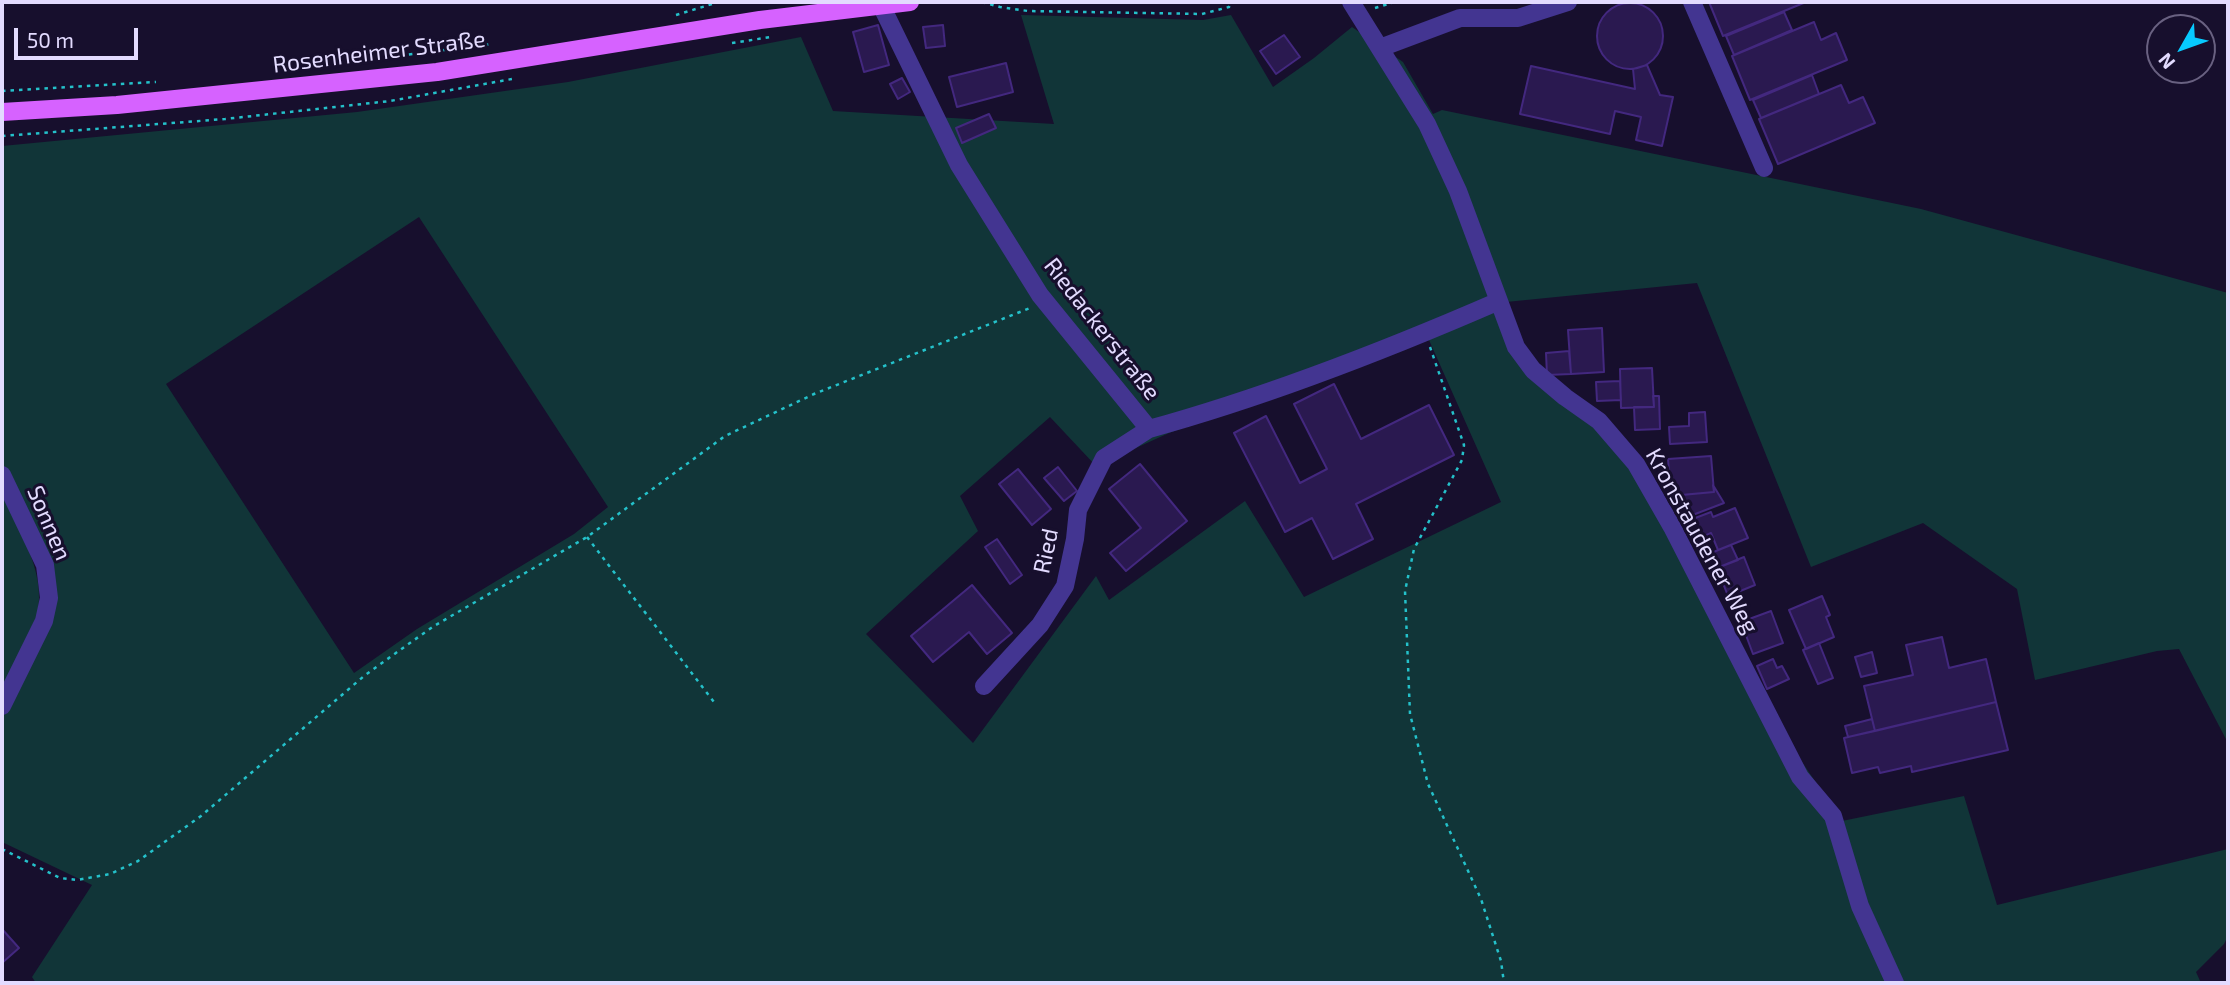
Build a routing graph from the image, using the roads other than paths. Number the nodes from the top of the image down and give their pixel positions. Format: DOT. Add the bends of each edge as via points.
graph roads {
  1 [pos="910,2"];
  2 [pos="1568,2"];
  3 [pos="1692,2"];
  4 [pos="881,5"];
  5 [pos="1355,8"];
  6 [pos="1380,48"];
  7 [pos="2,112"];
  8 [pos="1764,167"];
  9 [pos="1499,301"];
  10 [pos="1149,429"];
  11 [pos="2,475"];
  12 [pos="984,686"];
  13 [pos="2,706"];
  14 [pos="1895,983"];
  1 -- 4 [label="main road, Rosenheimer Straße"];
  2 -- 6 [label="street" via="1518,18 1460,18"];
  3 -- 8 [label="street"];
  4 -- 7 [label="main road, Rosenheimer Straße" via="437,72 117,105"];
  4 -- 10 [label="street, Riedackerstraße" via="959,164 1046,302"];
  5 -- 6 [label="street, Kronstaudener Weg"];
  6 -- 9 [label="street, Kronstaudener Weg" via="1427,124"];
  9 -- 10 [label="street, Riedackerstraße" via="1298,383"];
  9 -- 14 [label="street, Kronstaudener Weg" via="1516,347 1533,370 1599,421 1636,464 1800,777 1833,816 1860,906"];
  10 -- 12 [label="street, Ried" via="1104,458 1078,510 1065,586 1040,625"];
  11 -- 13 [label="street, Sonnen" via="45,565 48,598 44,621"];
}
